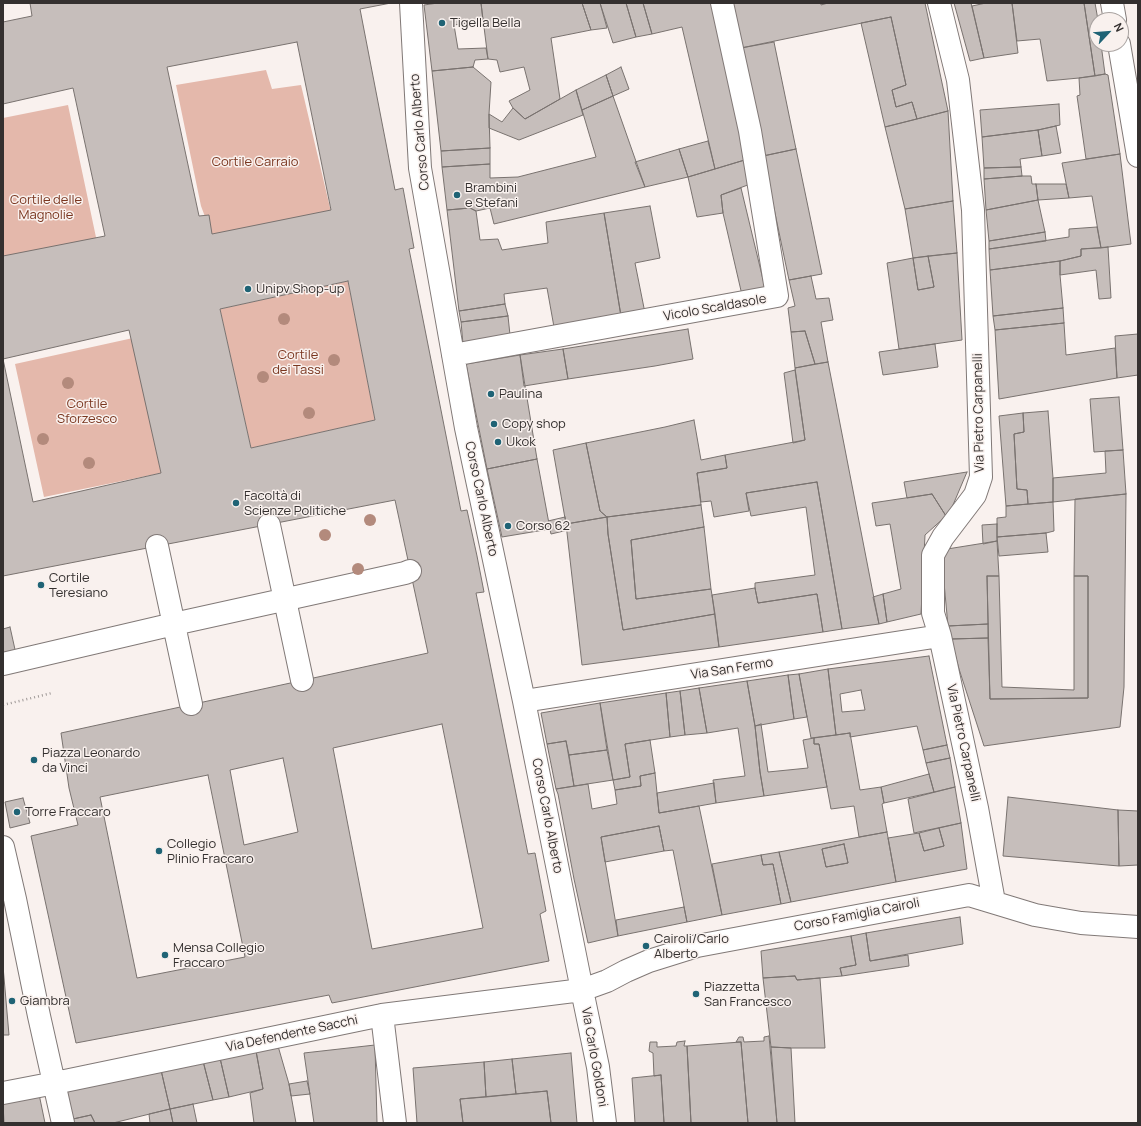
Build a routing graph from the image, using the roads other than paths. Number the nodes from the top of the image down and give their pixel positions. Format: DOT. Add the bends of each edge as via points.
graph roads {
  1 [pos="411,3"];
  2 [pos="722,3"];
  3 [pos="939,3"];
  4 [pos="1120,52"];
  5 [pos="1138,156"];
  6 [pos="453,355"];
  7 [pos="269,524"];
  8 [pos="157,546"];
  9 [pos="410,571"];
  10 [pos="284,599"];
  11 [pos="174,624"];
  12 [pos="940,636"];
  13 [pos="3,664"];
  14 [pos="302,680"];
  15 [pos="524,702"];
  16 [pos="191,704"];
  17 [pos="3,848"];
  18 [pos="994,902"];
  19 [pos="1138,927"];
  20 [pos="582,990"];
  21 [pos="382,1015"];
  22 [pos="55,1084"];
  23 [pos="3,1093"];
  24 [pos="63,1123"];
  25 [pos="395,1123"];
  26 [pos="605,1123"];
  1 -- 6 [label="street, Corso Carlo Alberto" via="420,168"];
  2 -- 6 [label="street, Vicolo Scaldasole" via="750,131 777,296"];
  3 -- 12 [label="street, Via Pietro Carpanelli" via="958,80 973,210 981,477 975,495 943,537 933,555 934,612"];
  4 -- 5 [label="street"];
  6 -- 15 [label="street, Corso Carlo Alberto"];
  7 -- 10 [label="street"];
  8 -- 11 [label="street"];
  9 -- 10 [label="street"];
  10 -- 11 [label="street"];
  10 -- 14 [label="street"];
  11 -- 13 [label="street"];
  11 -- 16 [label="street"];
  12 -- 15 [label="street, Via San Fermo"];
  12 -- 18 [label="street, Via Pietro Carpanelli" via="977,808"];
  15 -- 20 [label="street, Corso Carlo Alberto"];
  17 -- 22 [label="street"];
  18 -- 19 [label="street, Corso Famiglia Cairoli" via="1035,915 1073,922"];
  18 -- 20 [label="street, Corso Famiglia Cairoli" via="969,895 697,946 649,961 607,982"];
  20 -- 21 [label="street, Via Defendente Sacchi"];
  20 -- 26 [label="street, Via Carlo Goldoni" via="598,1067"];
  21 -- 22 [label="street, Via Defendente Sacchi"];
  21 -- 25 [label="street"];
  22 -- 23 [label="street, Via Defendente Sacchi"];
  22 -- 24 [label="street"];
}
